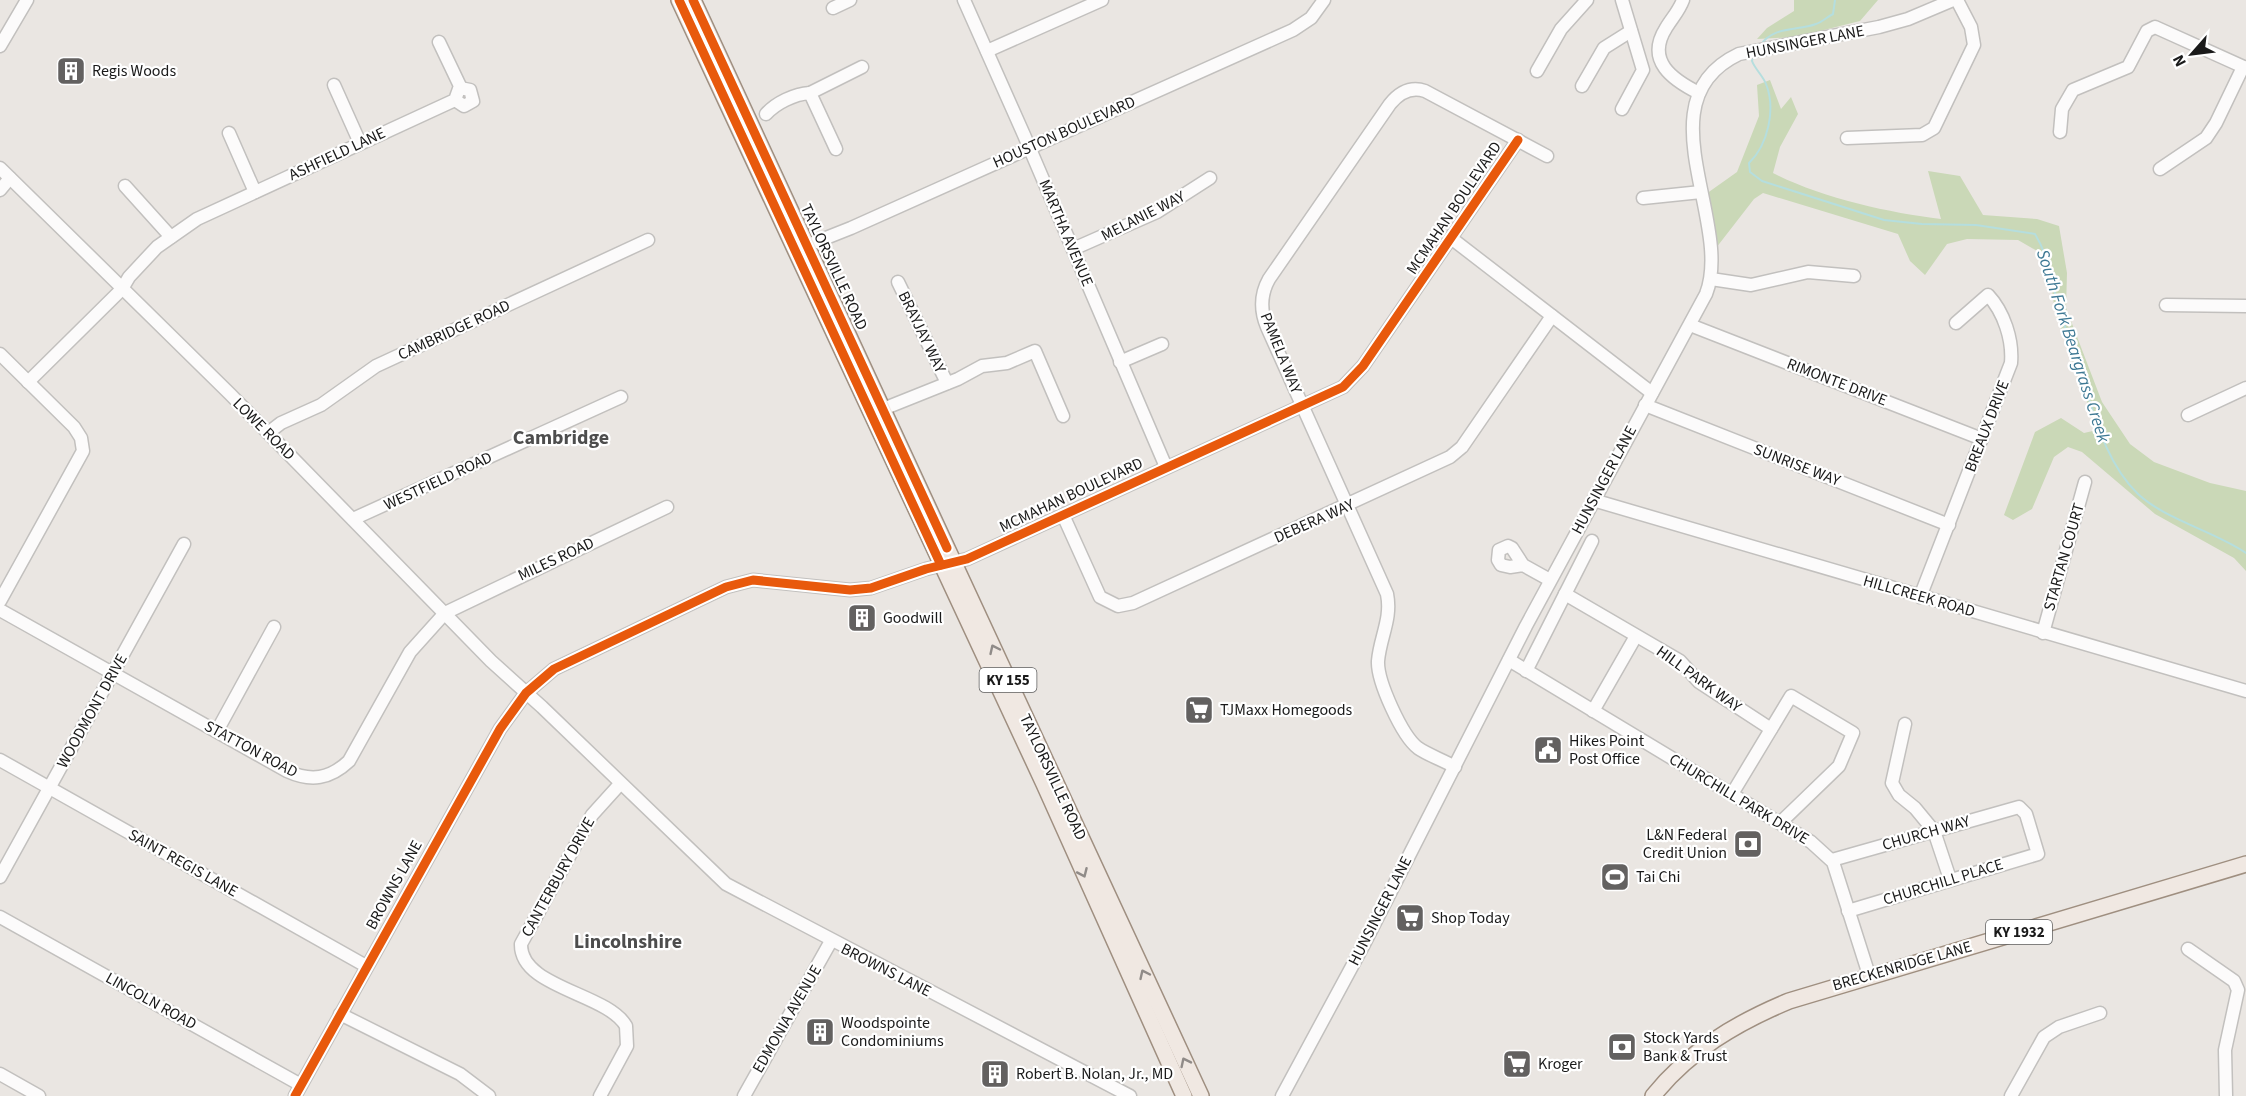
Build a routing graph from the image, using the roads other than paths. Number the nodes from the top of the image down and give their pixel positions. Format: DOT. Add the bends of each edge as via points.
graph roads {
  1 [pos="27,0"];
  2 [pos="679,0"];
  3 [pos="693,0"];
  4 [pos="850,0"];
  5 [pos="964,0"];
  6 [pos="1102,0"];
  7 [pos="1324,0"];
  8 [pos="1587,0"];
  9 [pos="1622,0"];
  10 [pos="1683,0"];
  11 [pos="1955,0"];
  12 [pos="833,8"];
  13 [pos="1631,31"];
  14 [pos="439,42"];
  15 [pos="0,46"];
  16 [pos="987,51"];
  17 [pos="862,67"];
  18 [pos="2245,68"];
  19 [pos="1537,71"];
  20 [pos="334,85"];
  21 [pos="1582,86"];
  22 [pos="810,93"];
  23 [pos="1699,93"];
  24 [pos="1622,109"];
  25 [pos="750,122"];
  26 [pos="2060,132"];
  27 [pos="229,133"];
  28 [pos="1847,138"];
  29 [pos="1518,140"];
  30 [pos="360,143"];
  31 [pos="1030,148"];
  32 [pos="836,149"];
  33 [pos="1547,156"];
  34 [pos="0,168"];
  35 [pos="2160,169"];
  36 [pos="10,178"];
  37 [pos="1210,178"];
  38 [pos="126,186"];
  39 [pos="0,190"];
  40 [pos="255,192"];
  41 [pos="1701,192"];
  42 [pos="1643,198"];
  43 [pos="1451,238"];
  44 [pos="169,240"];
  45 [pos="648,240"];
  46 [pos="801,248"];
  47 [pos="1073,249"];
  48 [pos="1854,276"];
  49 [pos="1711,279"];
  50 [pos="898,282"];
  51 [pos="122,289"];
  52 [pos="2166,305"];
  53 [pos="2246,306"];
  54 [pos="1552,316"];
  55 [pos="1956,323"];
  56 [pos="1690,325"];
  57 [pos="1162,344"];
  58 [pos="0,354"];
  59 [pos="1120,362"];
  60 [pos="28,382"];
  61 [pos="947,382"];
  62 [pos="2246,388"];
  63 [pos="1652,393"];
  64 [pos="621,397"];
  65 [pos="1646,405"];
  66 [pos="1304,407"];
  67 [pos="883,410"];
  68 [pos="2188,415"];
  69 [pos="1063,416"];
  70 [pos="268,433"];
  71 [pos="1982,439"];
  72 [pos="1166,467"];
  73 [pos="2085,482"];
  74 [pos="1593,500"];
  75 [pos="1348,506"];
  76 [pos="667,507"];
  77 [pos="1063,515"];
  78 [pos="353,519"];
  79 [pos="1949,525"];
  80 [pos="1592,541"];
  81 [pos="184,544"];
  82 [pos="947,564"];
  83 [pos="1523,565"];
  84 [pos="1550,580"];
  85 [pos="1565,594"];
  86 [pos="1920,597"];
  87 [pos="0,601"];
  88 [pos="0,610"];
  89 [pos="445,613"];
  90 [pos="274,627"];
  91 [pos="2043,633"];
  92 [pos="1636,636"];
  93 [pos="1509,660"];
  94 [pos="1526,670"];
  95 [pos="113,673"];
  96 [pos="2246,692"];
  97 [pos="526,693"];
  98 [pos="1593,711"];
  99 [pos="1905,724"];
  100 [pos="1771,729"];
  101 [pos="217,731"];
  102 [pos="0,760"];
  103 [pos="1455,767"];
  104 [pos="620,784"];
  105 [pos="49,788"];
  106 [pos="1732,794"];
  107 [pos="1780,823"];
  108 [pos="1934,831"];
  109 [pos="2038,854"];
  110 [pos="1832,860"];
  111 [pos="2246,864"];
  112 [pos="0,877"];
  113 [pos="1950,879"];
  114 [pos="1848,910"];
  115 [pos="0,917"];
  116 [pos="831,941"];
  117 [pos="2188,949"];
  118 [pos="366,966"];
  119 [pos="1869,975"];
  120 [pos="2100,1013"];
  121 [pos="340,1014"];
  122 [pos="0,1074"];
  123 [pos="298,1090"];
  124 [pos="1178,1091"];
  125 [pos="39,1096"];
  126 [pos="489,1096"];
  127 [pos="600,1096"];
  128 [pos="744,1096"];
  129 [pos="1130,1096"];
  130 [pos="1201,1096"];
  131 [pos="1282,1096"];
  132 [pos="1653,1096"];
  133 [pos="2011,1096"];
  134 [pos="2226,1096"];
  1 -- 15 [label="street"];
  2 -- 46 [label="main road, TAYLORSVILLE ROAD / KY 155"];
  3 -- 25 [label="main road, TAYLORSVILLE ROAD / KY 155"];
  4 -- 12 [label="street"];
  5 -- 16 [label="street, MARTHA AVENUE"];
  6 -- 16 [label="street"];
  7 -- 31 [label="street, HOUSTON BOULEVARD" via="1311,18 1293,30"];
  8 -- 19 [label="street" via="1561,29"];
  9 -- 13 [label="street"];
  10 -- 23 [label="street" via="1665,29 1660,55 1674,81"];
  11 -- 23 [label="street, HUNSINGER LANE" via="1878,27 1750,51 1723,64"];
  11 -- 28 [label="street" via="1971,27 1974,45 1934,128 1922,135"];
  13 -- 21 [label="street" via="1604,48"];
  13 -- 24 [label="street" via="1643,70"];
  14 -- 30 [label="street, ASHFIELD LANE" via="460,88 454,100"];
  16 -- 31 [label="street, MARTHA AVENUE"];
  17 -- 22 [label="street"];
  18 -- 26 [label="street" via="2160,27 2150,28 2128,67 2073,90 2062,109"];
  18 -- 35 [label="street" via="2206,138"];
  20 -- 30 [label="street"];
  22 -- 25 [label="street" via="801,93"];
  22 -- 32 [label="street"];
  23 -- 41 [label="street, HUNSINGER LANE" via="1693,128"];
  25 -- 46 [label="main road, TAYLORSVILLE ROAD / KY 155"];
  27 -- 40 [label="street"];
  29 -- 33 [label="street, PAMELA WAY"];
  29 -- 43 [label="street, MCMAHAN BOULEVARD"];
  29 -- 66 [label="street, PAMELA WAY" via="1419,89 1400,93 1390,104 1264,291 1264,319"];
  30 -- 40 [label="street, ASHFIELD LANE"];
  31 -- 46 [label="street, HOUSTON BOULEVARD"];
  31 -- 47 [label="street, MARTHA AVENUE"];
  34 -- 36 [label="street, LOWE ROAD"];
  36 -- 39 [label="street"];
  36 -- 51 [label="street, LOWE ROAD"];
  37 -- 47 [label="street, MELANIE WAY" via="1157,212"];
  38 -- 44 [label="street"];
  40 -- 44 [label="street, ASHFIELD LANE" via="196,219"];
  41 -- 42 [label="street"];
  41 -- 49 [label="street, HUNSINGER LANE" via="1712,255"];
  43 -- 54 [label="street"];
  43 -- 66 [label="street, MCMAHAN BOULEVARD" via="1355,378"];
  44 -- 51 [label="street, ASHFIELD LANE" via="129,277"];
  45 -- 70 [label="street, CAMBRIDGE ROAD" via="376,366 321,405"];
  46 -- 67 [label="main road, TAYLORSVILLE ROAD / KY 155"];
  46 -- 82 [label="main road, TAYLORSVILLE ROAD / KY 155"];
  47 -- 59 [label="street, MARTHA AVENUE"];
  48 -- 49 [label="street" via="1808,272 1751,285"];
  49 -- 56 [label="street, HUNSINGER LANE"];
  50 -- 61 [label="street, BRAYJAY WAY"];
  51 -- 60 [label="street, ASHFIELD LANE"];
  51 -- 70 [label="street, LOWE ROAD"];
  52 -- 53 [label="street"];
  54 -- 63 [label="street"];
  54 -- 75 [label="street, DEBERA WAY" via="1458,451"];
  55 -- 71 [label="street, BREAUX DRIVE" via="1988,296 2001,313 2010,342 2008,376"];
  56 -- 63 [label="street, HUNSINGER LANE"];
  56 -- 71 [label="street, RIMONTE DRIVE"];
  57 -- 59 [label="street"];
  58 -- 60 [label="street"];
  59 -- 72 [label="street, MARTHA AVENUE"];
  60 -- 87 [label="street" via="78,433 82,451"];
  61 -- 67 [label="street"];
  61 -- 69 [label="street" via="982,366 1007,363 1035,351"];
  62 -- 68 [label="street"];
  63 -- 65 [label="street, HUNSINGER LANE"];
  64 -- 78 [label="street, WESTFIELD ROAD"];
  65 -- 74 [label="street, HUNSINGER LANE"];
  65 -- 79 [label="street, SUNRISE WAY"];
  66 -- 72 [label="street, MCMAHAN BOULEVARD"];
  66 -- 75 [label="street, PAMELA WAY"];
  67 -- 82 [label="main road, TAYLORSVILLE ROAD / KY 155"];
  70 -- 78 [label="street, LOWE ROAD"];
  71 -- 79 [label="street, BREAUX DRIVE"];
  72 -- 77 [label="street, MCMAHAN BOULEVARD"];
  73 -- 91 [label="street, STARTAN COURT"];
  74 -- 84 [label="street, HUNSINGER LANE"];
  74 -- 86 [label="street, HILLCREEK ROAD"];
  75 -- 77 [label="street, DEBERA WAY" via="1124,606 1111,604 1097,592"];
  75 -- 103 [label="street, PAMELA WAY" via="1388,594 1389,614 1378,662 1384,687 1408,738"];
  76 -- 89 [label="street, MILES ROAD"];
  77 -- 82 [label="street, MCMAHAN BOULEVARD" via="967,559"];
  78 -- 89 [label="street, LOWE ROAD"];
  79 -- 86 [label="street, BREAUX DRIVE"];
  80 -- 85 [label="street"];
  81 -- 95 [label="street, WOODMONT DRIVE"];
  82 -- 97 [label="street, MCMAHAN BOULEVARD" via="871,588 850,590 753,580 726,587 574,658"];
  82 -- 124 [label="main road, TAYLORSVILLE ROAD / KY 155, one-way"];
  130 -- 82 [label="main road, TAYLORSVILLE ROAD / KY 155, one-way"];
  83 -- 84 [label="street"];
  84 -- 93 [label="street, HUNSINGER LANE"];
  85 -- 92 [label="street, HILL PARK WAY"];
  85 -- 94 [label="street"];
  86 -- 91 [label="street, HILLCREEK ROAD"];
  88 -- 95 [label="street, STATTON ROAD"];
  89 -- 97 [label="street, LOWE ROAD"];
  89 -- 101 [label="street, STATTON ROAD" via="411,652 353,754 332,774 312,778 296,775"];
  90 -- 101 [label="street"];
  91 -- 96 [label="street, HILLCREEK ROAD"];
  92 -- 98 [label="street"];
  92 -- 100 [label="street, HILL PARK WAY" via="1680,661 1699,682"];
  93 -- 94 [label="street, CHURCHILL PARK DRIVE"];
  93 -- 103 [label="street, HUNSINGER LANE"];
  94 -- 98 [label="street, CHURCHILL PARK DRIVE"];
  95 -- 101 [label="street, STATTON ROAD"];
  95 -- 105 [label="street, WOODMONT DRIVE"];
  97 -- 104 [label="street, BROWNS LANE"];
  97 -- 118 [label="street, BROWNS LANE" via="500,729"];
  98 -- 106 [label="street, CHURCHILL PARK DRIVE"];
  99 -- 108 [label="street" via="1892,783"];
  100 -- 106 [label="street"];
  100 -- 107 [label="street" via="1791,696 1853,733 1839,766"];
  102 -- 105 [label="street, SAINT REGIS LANE"];
  103 -- 131 [label="street, HUNSINGER LANE"];
  104 -- 116 [label="street, BROWNS LANE" via="726,884"];
  104 -- 127 [label="street, CANTERBURY DRIVE" via="592,815 521,944 524,960 537,973 616,1014 627,1026 627,1046"];
  105 -- 112 [label="street, WOODMONT DRIVE"];
  105 -- 118 [label="street, SAINT REGIS LANE"];
  106 -- 107 [label="street, CHURCHILL PARK DRIVE"];
  107 -- 110 [label="street, CHURCHILL PARK DRIVE"];
  108 -- 109 [label="street, CHURCH WAY" via="2019,807 2026,814"];
  108 -- 110 [label="street, CHURCH WAY"];
  108 -- 113 [label="street"];
  109 -- 113 [label="street, CHURCHILL PLACE"];
  110 -- 114 [label="street"];
  111 -- 119 [label="main road, BRECKENRIDGE LANE / KY 1932"];
  113 -- 114 [label="street, CHURCHILL PLACE"];
  114 -- 119 [label="street"];
  115 -- 123 [label="street, LINCOLN ROAD"];
  116 -- 128 [label="street, EDMONIA AVENUE"];
  116 -- 129 [label="street, BROWNS LANE"];
  117 -- 134 [label="street" via="2234,981 2238,990 2225,1050"];
  118 -- 121 [label="street, BROWNS LANE"];
  119 -- 132 [label="main road, BRECKENRIDGE LANE / KY 1932" via="1789,1000 1741,1023 1691,1057"];
  120 -- 133 [label="street" via="2059,1027 2044,1037"];
  121 -- 123 [label="street, BROWNS LANE"];
  121 -- 126 [label="street" via="460,1074"];
  122 -- 125 [label="street"];
}
